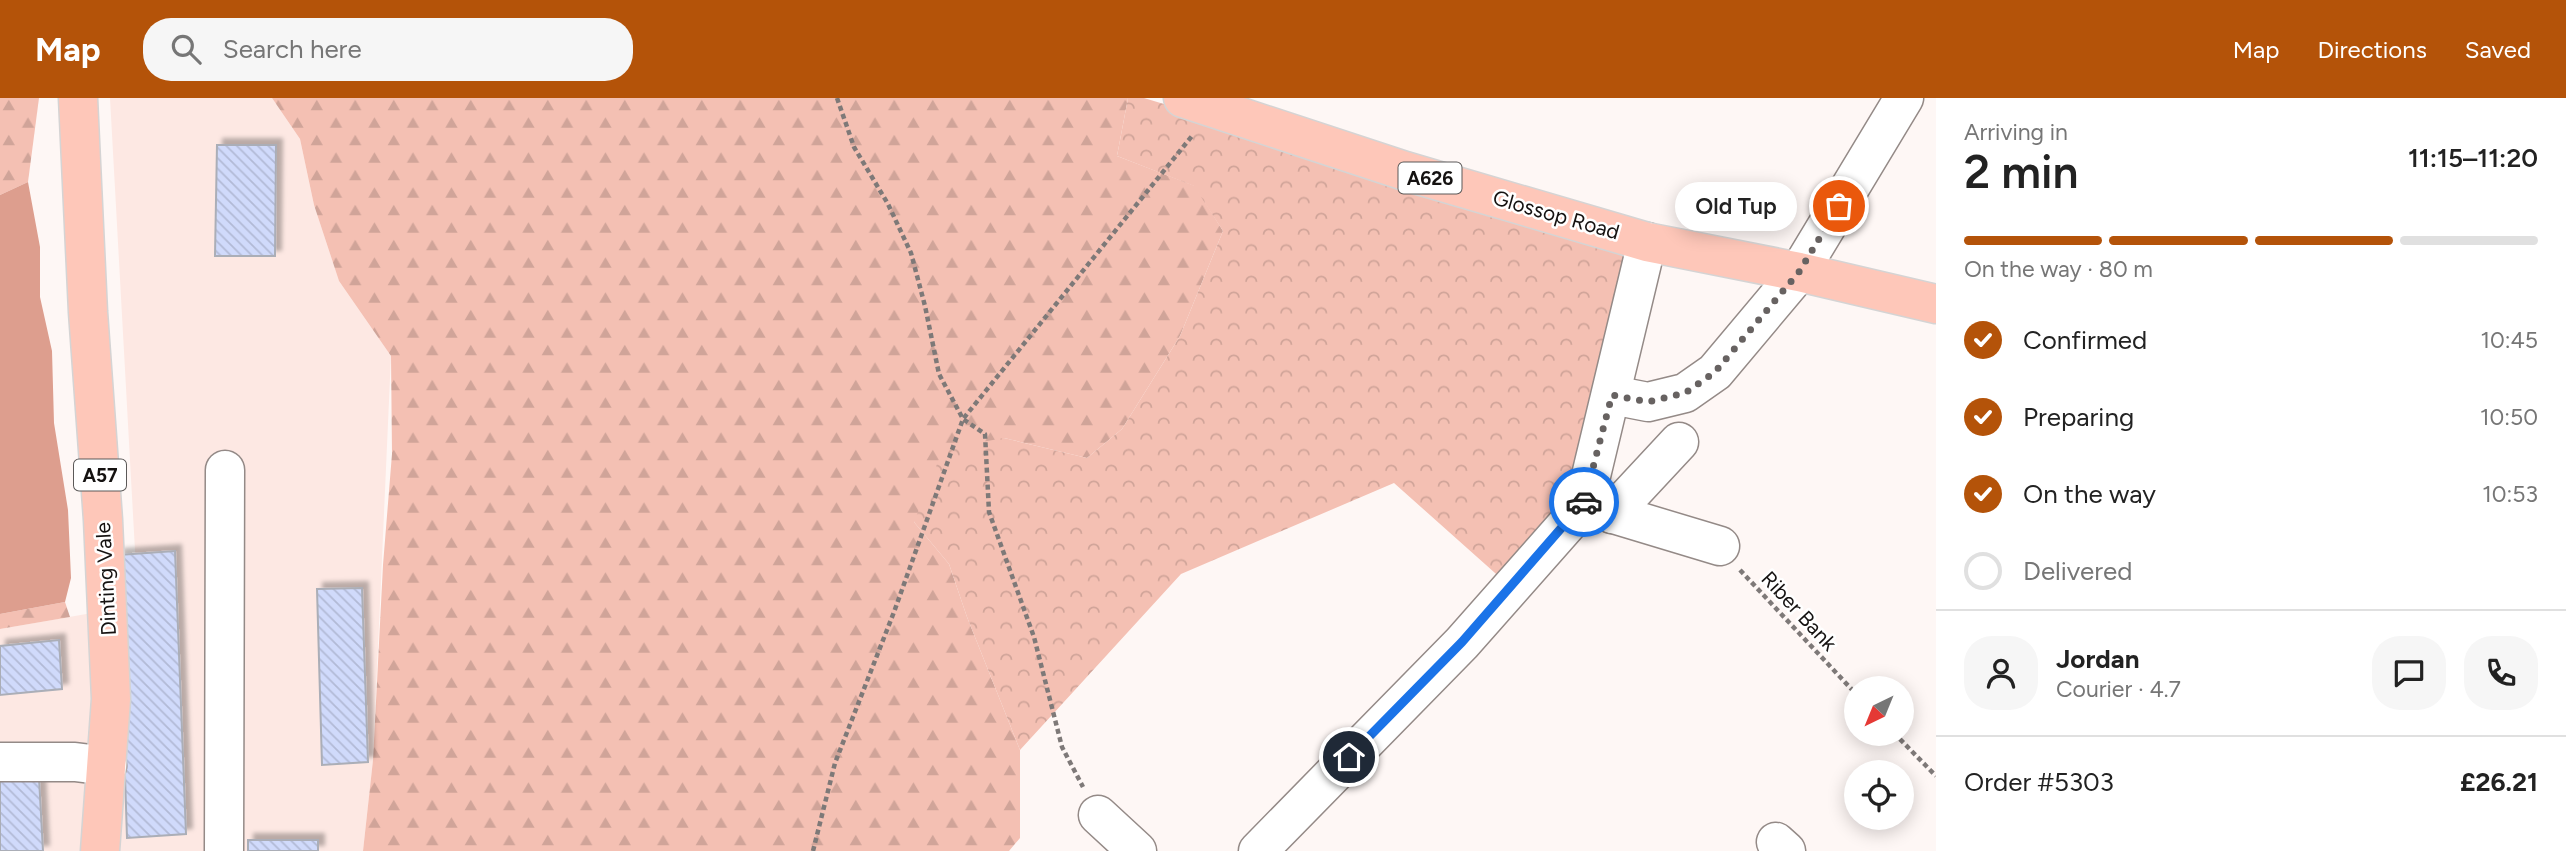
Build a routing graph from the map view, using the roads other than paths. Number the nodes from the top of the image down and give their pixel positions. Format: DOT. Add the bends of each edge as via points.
graph roads {
  1 [pos="78,98"];
  2 [pos="1199,103"];
  3 [pos="1892,105"];
  4 [pos="1647,242"];
  5 [pos="1799,272"];
  6 [pos="1936,304"];
  7 [pos="1612,395"];
  8 [pos="1679,442"];
  9 [pos="225,470"];
  10 [pos="1598,509"];
  11 [pos="1720,546"];
  12 [pos="0,762"];
  13 [pos="107,766"];
  14 [pos="1098,816"];
  15 [pos="100,851"];
  16 [pos="224,851"];
  17 [pos="1137,851"];
  18 [pos="1258,851"];
  1 -- 13 [label="main road, Dinting Vale / A57" via="111,699"];
  2 -- 4 [label="main road, Glossop Road / A626" via="1405,171"];
  3 -- 5 [label="street"];
  4 -- 5 [label="main road, Glossop Road / A626"];
  4 -- 7 [label="street"];
  5 -- 6 [label="main road, Glossop Road / A626"];
  5 -- 7 [label="street" via="1715,372 1685,393 1648,402"];
  7 -- 10 [label="street"];
  8 -- 10 [label="street"];
  9 -- 16 [label="street"];
  10 -- 11 [label="street"];
  10 -- 18 [label="street"];
  12 -- 13 [label="street"];
  13 -- 15 [label="main road, Dinting Vale / A57"];
  14 -- 17 [label="street"];
}
